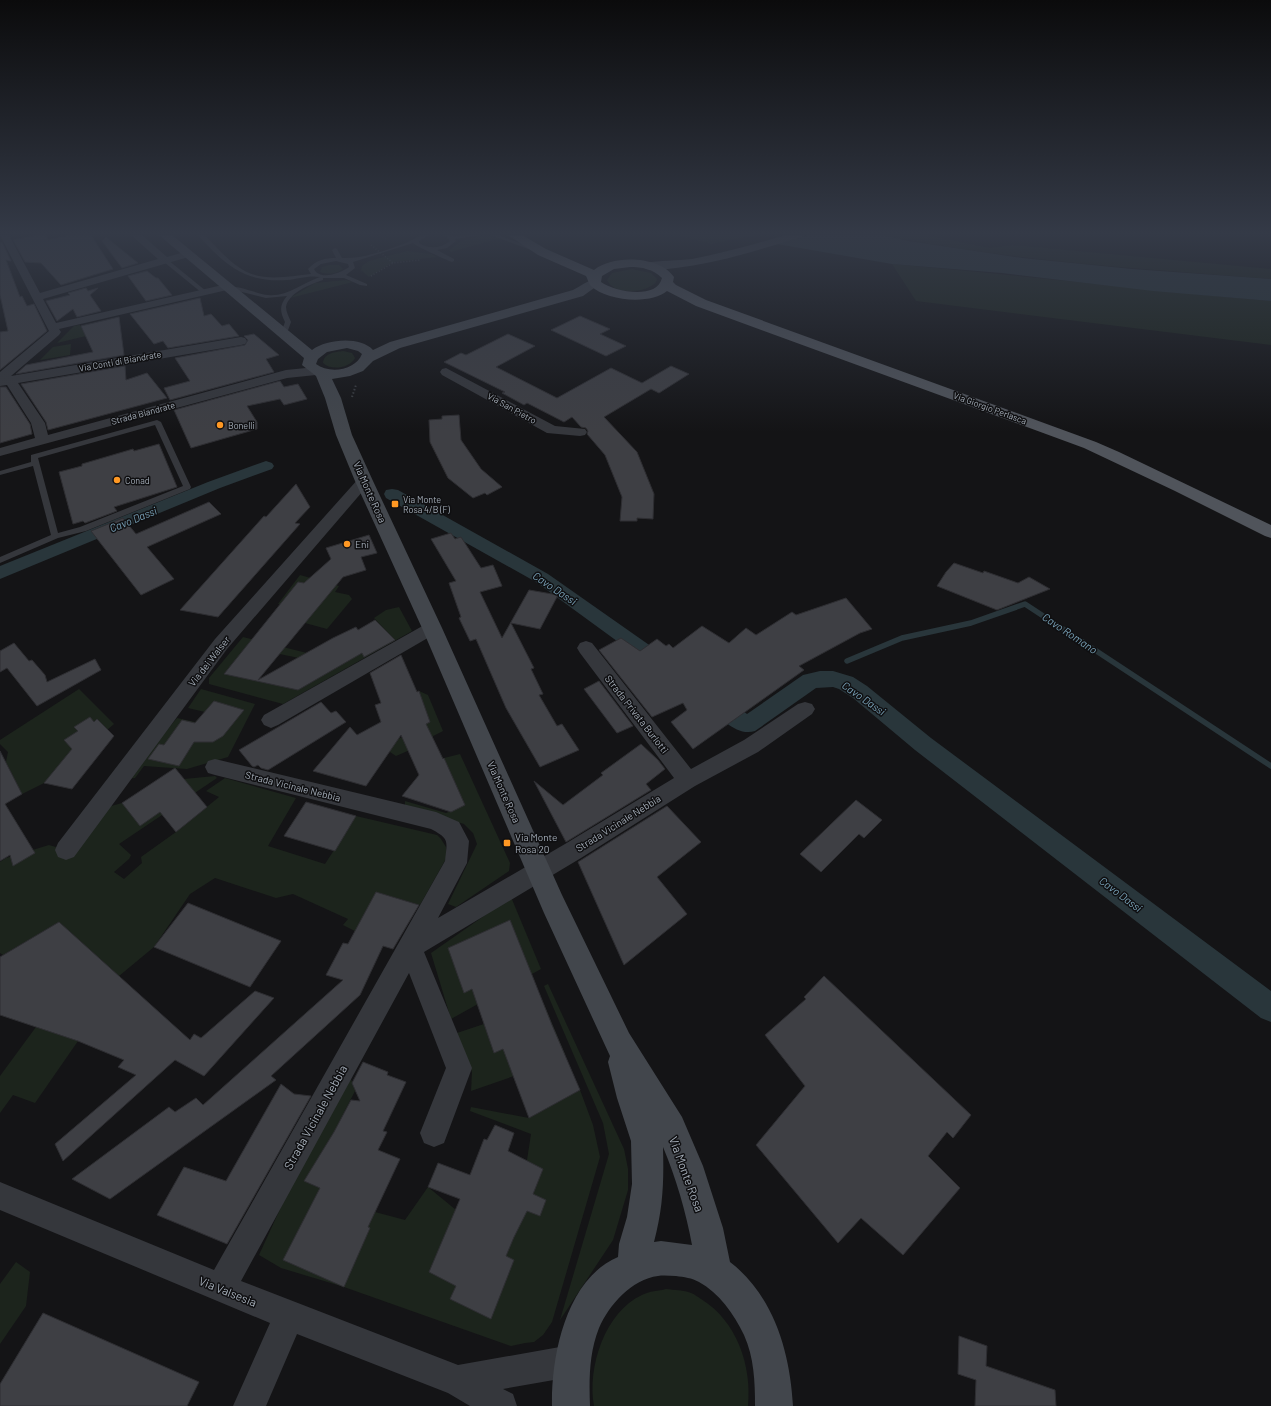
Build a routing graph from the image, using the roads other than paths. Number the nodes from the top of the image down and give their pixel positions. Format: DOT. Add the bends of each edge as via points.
graph roads {
  1 [pos="40,301"];
  2 [pos="166,301"];
  3 [pos="245,301"];
  4 [pos="285,301"];
  5 [pos="552,301"];
  6 [pos="690,301"];
  7 [pos="696,301"];
  8 [pos="701,303"];
  9 [pos="53,326"];
  10 [pos="286,334"];
  11 [pos="426,336"];
  12 [pos="241,341"];
  13 [pos="338,345"];
  14 [pos="355,345"];
  15 [pos="369,358"];
  16 [pos="314,366"];
  17 [pos="446,372"];
  18 [pos="354,377"];
  19 [pos="3,380"];
  20 [pos="342,399"];
  21 [pos="580,432"];
  22 [pos="42,440"];
  23 [pos="0,452"];
  24 [pos="35,463"];
  25 [pos="0,473"];
  26 [pos="364,481"];
  27 [pos="1271,532"];
  28 [pos="55,536"];
  29 [pos="0,560"];
  30 [pos="432,628"];
  31 [pos="586,648"];
  32 [pos="805,709"];
  33 [pos="271,720"];
  34 [pos="214,767"];
  35 [pos="688,780"];
  36 [pos="66,850"];
  37 [pos="539,871"];
  38 [pos="410,947"];
  39 [pos="619,1043"];
  40 [pos="434,1133"];
  41 [pos="0,1196"];
  42 [pos="634,1265"];
  43 [pos="714,1271"];
  44 [pos="220,1288"];
  45 [pos="289,1316"];
  46 [pos="571,1361"];
  47 [pos="458,1381"];
  48 [pos="249,1406"];
  49 [pos="480,1406"];
  50 [pos="501,1406"];
  51 [pos="571,1406"];
  52 [pos="774,1406"];
  1 -- 9 [label="street"];
  2 -- 9 [label="street"];
  3 -- 10 [label="main road"];
  4 -- 10 [label="lane" via="283,308 288,322"];
  5 -- 11 [label="main road"];
  6 -- 8 [label="main road, Via Giorgio Perlasca"];
  7 -- 8 [label="main road, Via Giorgio Perlasca"];
  8 -- 27 [label="main road, Via Giorgio Perlasca" via="1090,445"];
  9 -- 19 [label="street" via="55,332"];
  10 -- 13 [label="main road"];
  10 -- 16 [label="main road"];
  11 -- 14 [label="main road"];
  11 -- 15 [label="main road" via="383,350"];
  12 -- 19 [label="street, Via Conti di Biandrate"];
  13 -- 14 [label="main road"];
  13 -- 16 [label="main road" via="322,349"];
  14 -- 15 [label="main road" via="366,350"];
  15 -- 18 [label="main road"];
  16 -- 18 [label="main road"];
  16 -- 20 [label="main road, Via Monte Rosa"];
  16 -- 22 [label="street, Strada Biandrate"];
  17 -- 21 [label="street, Via San Pietro" via="552,430"];
  18 -- 20 [label="main road"];
  19 -- 22 [label="street" via="38,423"];
  20 -- 26 [label="main road, Via Monte Rosa" via="344,435"];
  22 -- 23 [label="street, Strada Biandrate"];
  24 -- 25 [label="lane"];
  24 -- 28 [label="lane"];
  24 -- 28 [label="lane" via="34,457 157,422 187,487 83,528"];
  26 -- 30 [label="main road, Via Monte Rosa"];
  26 -- 36 [label="street, Via dei Walser" via="222,644"];
  28 -- 29 [label="lane"];
  30 -- 33 [label="street"];
  30 -- 37 [label="main road, Via Monte Rosa"];
  31 -- 35 [label="street, Strada Privata Burlotti"];
  32 -- 35 [label="street, Strada Vicinale Nebbia" via="751,746"];
  34 -- 38 [label="street, Strada Vicinale Nebbia" via="436,821 451,829 458,841 456,863"];
  35 -- 37 [label="street, Strada Vicinale Nebbia"];
  37 -- 38 [label="street, Strada Vicinale Nebbia"];
  37 -- 39 [label="main road, Via Monte Rosa"];
  38 -- 40 [label="street" via="459,1068"];
  38 -- 44 [label="street, Strada Vicinale Nebbia"];
  39 -- 42 [label="main road, Via Monte Rosa" via="632,1098 647,1141 648,1184"];
  39 -- 43 [label="main road, Via Monte Rosa" via="671,1128 706,1228"];
  41 -- 44 [label="street, Via Valsesia"];
  42 -- 43 [label="main road" via="660,1258 688,1260"];
  42 -- 46 [label="main road" via="605,1287 587,1314 577,1337"];
  43 -- 52 [label="main road" via="745,1300 758,1323 768,1348"];
  44 -- 45 [label="street, Via Valsesia"];
  45 -- 47 [label="street, Via Valsesia"];
  45 -- 48 [label="street"];
  46 -- 47 [label="street"];
  46 -- 51 [label="main road"];
  47 -- 49 [label="street, Via Valsesia"];
  47 -- 50 [label="street, Via Valsesia"];
}
